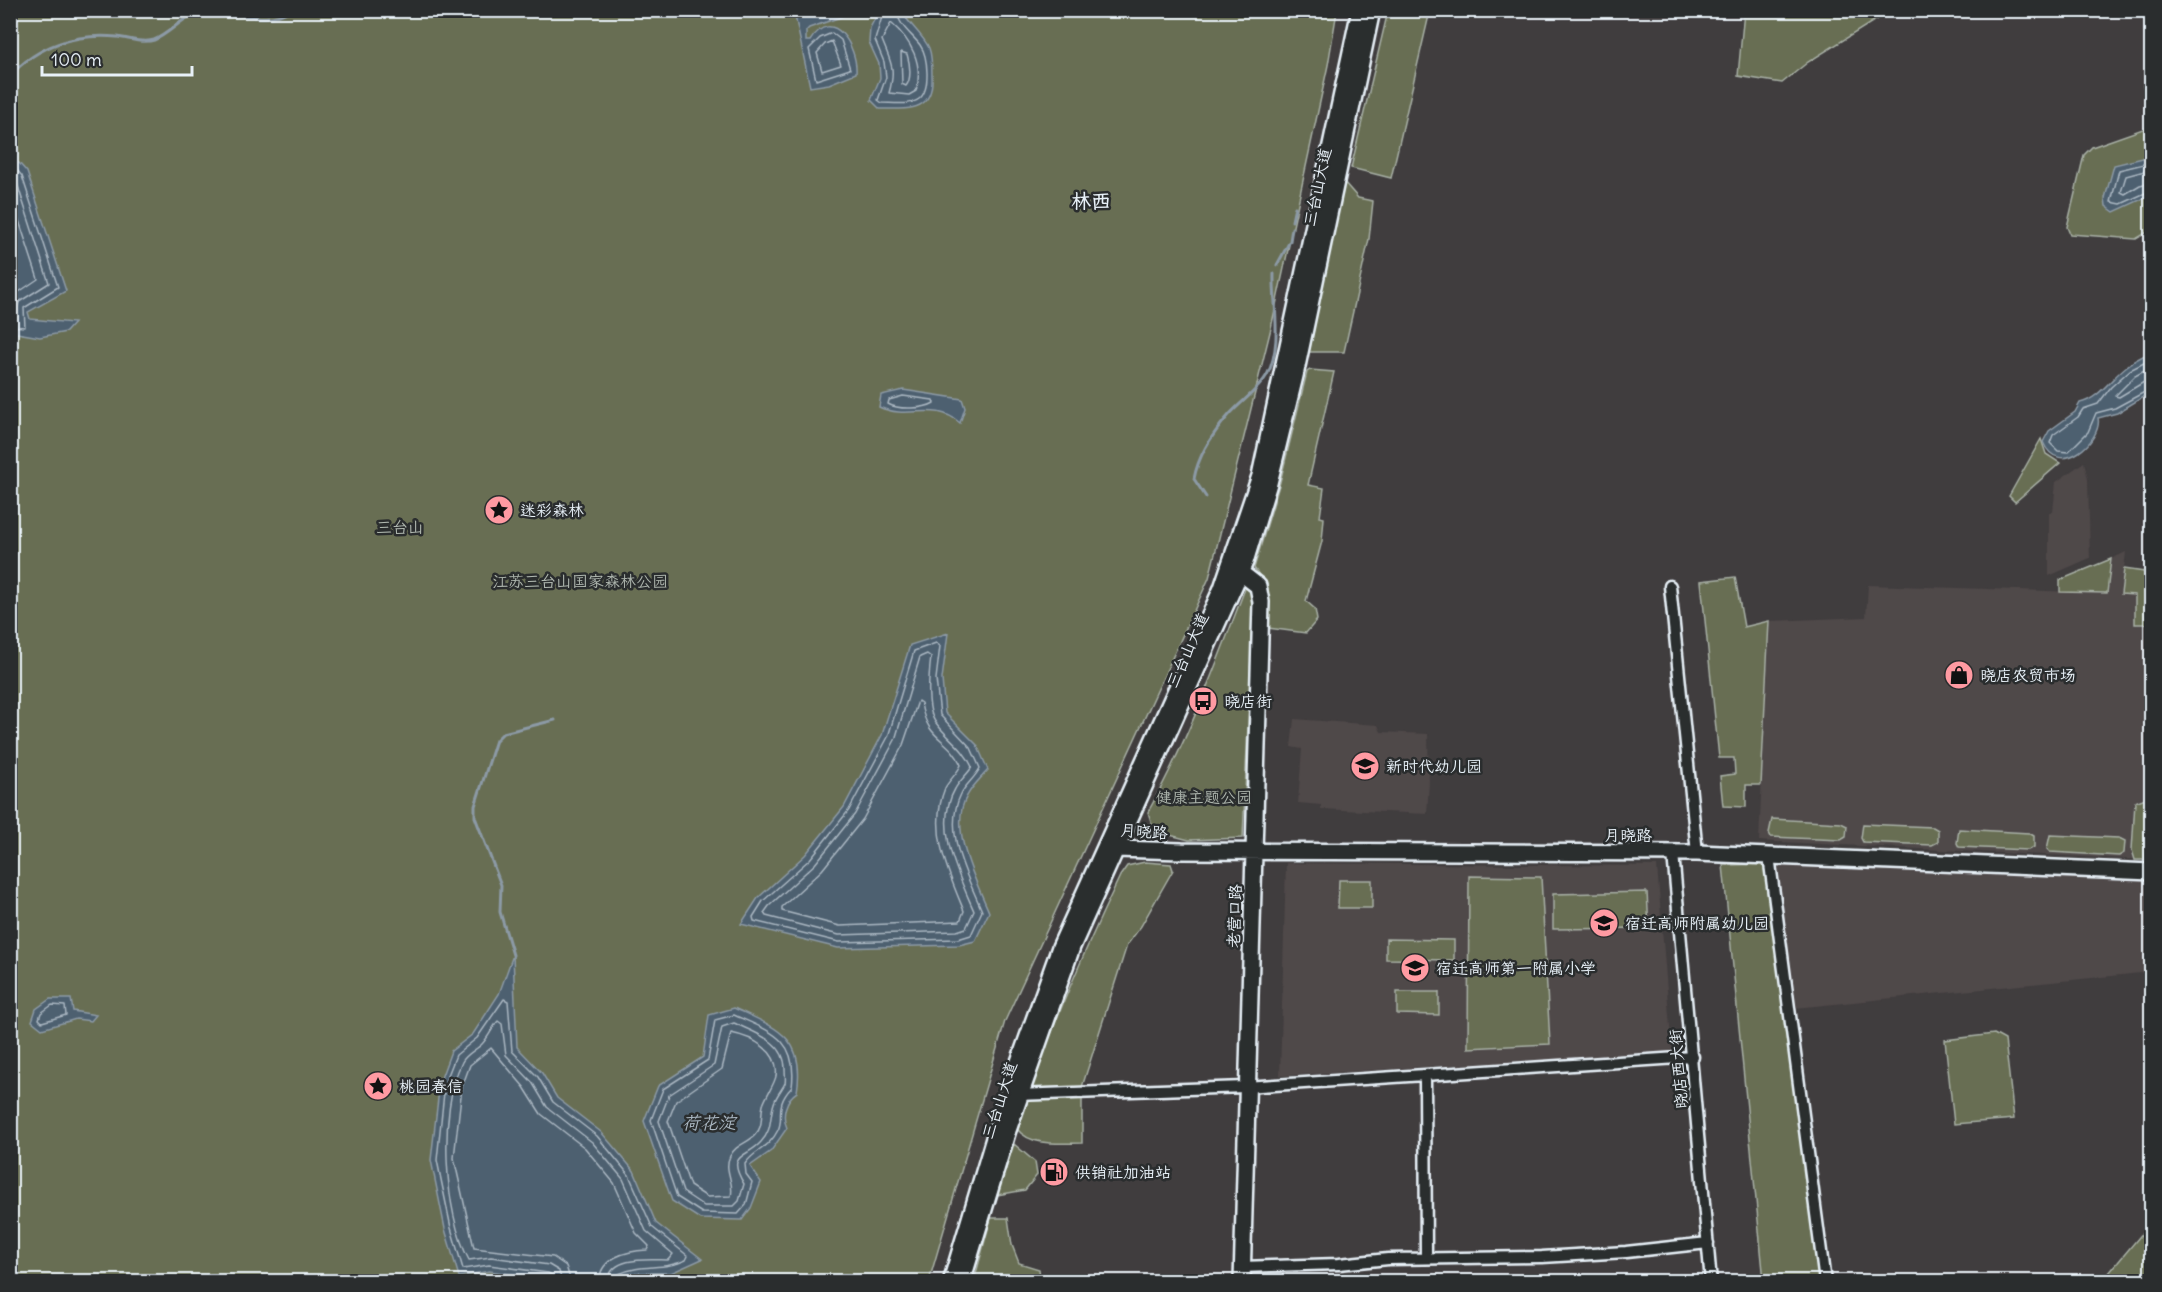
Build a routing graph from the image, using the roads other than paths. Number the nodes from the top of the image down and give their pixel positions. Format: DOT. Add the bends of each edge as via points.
graph roads {
  1 [pos="1360,10"];
  2 [pos="1372,10"];
  3 [pos="1234,570"];
  4 [pos="1670,585"];
  5 [pos="1111,846"];
  6 [pos="1254,850"];
  7 [pos="1673,853"];
  8 [pos="1696,853"];
  9 [pos="1769,856"];
  10 [pos="2151,872"];
  11 [pos="1693,1057"];
  12 [pos="1425,1077"];
  13 [pos="1245,1087"];
  14 [pos="1013,1096"];
  15 [pos="1708,1243"];
  16 [pos="1426,1258"];
  17 [pos="1242,1274"];
  18 [pos="951,1281"];
  19 [pos="962,1281"];
  20 [pos="1712,1281"];
  21 [pos="1825,1281"];
  1 -- 3 [label="main road, 三台山大道" via="1260,476"];
  2 -- 3 [label="main road, 三台山大道" via="1269,483"];
  3 -- 5 [label="main road, 三台山大道"];
  3 -- 6 [label="main road, 老营口路" via="1258,586 1261,602"];
  4 -- 8 [label="street"];
  5 -- 6 [label="main road, 月晓路"];
  5 -- 14 [label="main road, 三台山大道" via="1060,947"];
  6 -- 7 [label="main road, 月晓路"];
  6 -- 13 [label="main road, 老营口路"];
  7 -- 8 [label="main road, 月晓路"];
  7 -- 11 [label="street, 晓店西大街"];
  8 -- 9 [label="main road, 月晓路"];
  9 -- 10 [label="main road, 月晓路"];
  9 -- 21 [label="street"];
  11 -- 12 [label="street"];
  11 -- 15 [label="street, 晓店西大街"];
  12 -- 13 [label="street"];
  12 -- 16 [label="street"];
  13 -- 14 [label="street"];
  13 -- 17 [label="main road, 老营口路"];
  14 -- 18 [label="main road, 三台山大道"];
  14 -- 19 [label="main road, 三台山大道"];
  15 -- 16 [label="street" via="1597,1254"];
  15 -- 20 [label="street, 晓店西大街"];
  16 -- 17 [label="street"];
}
